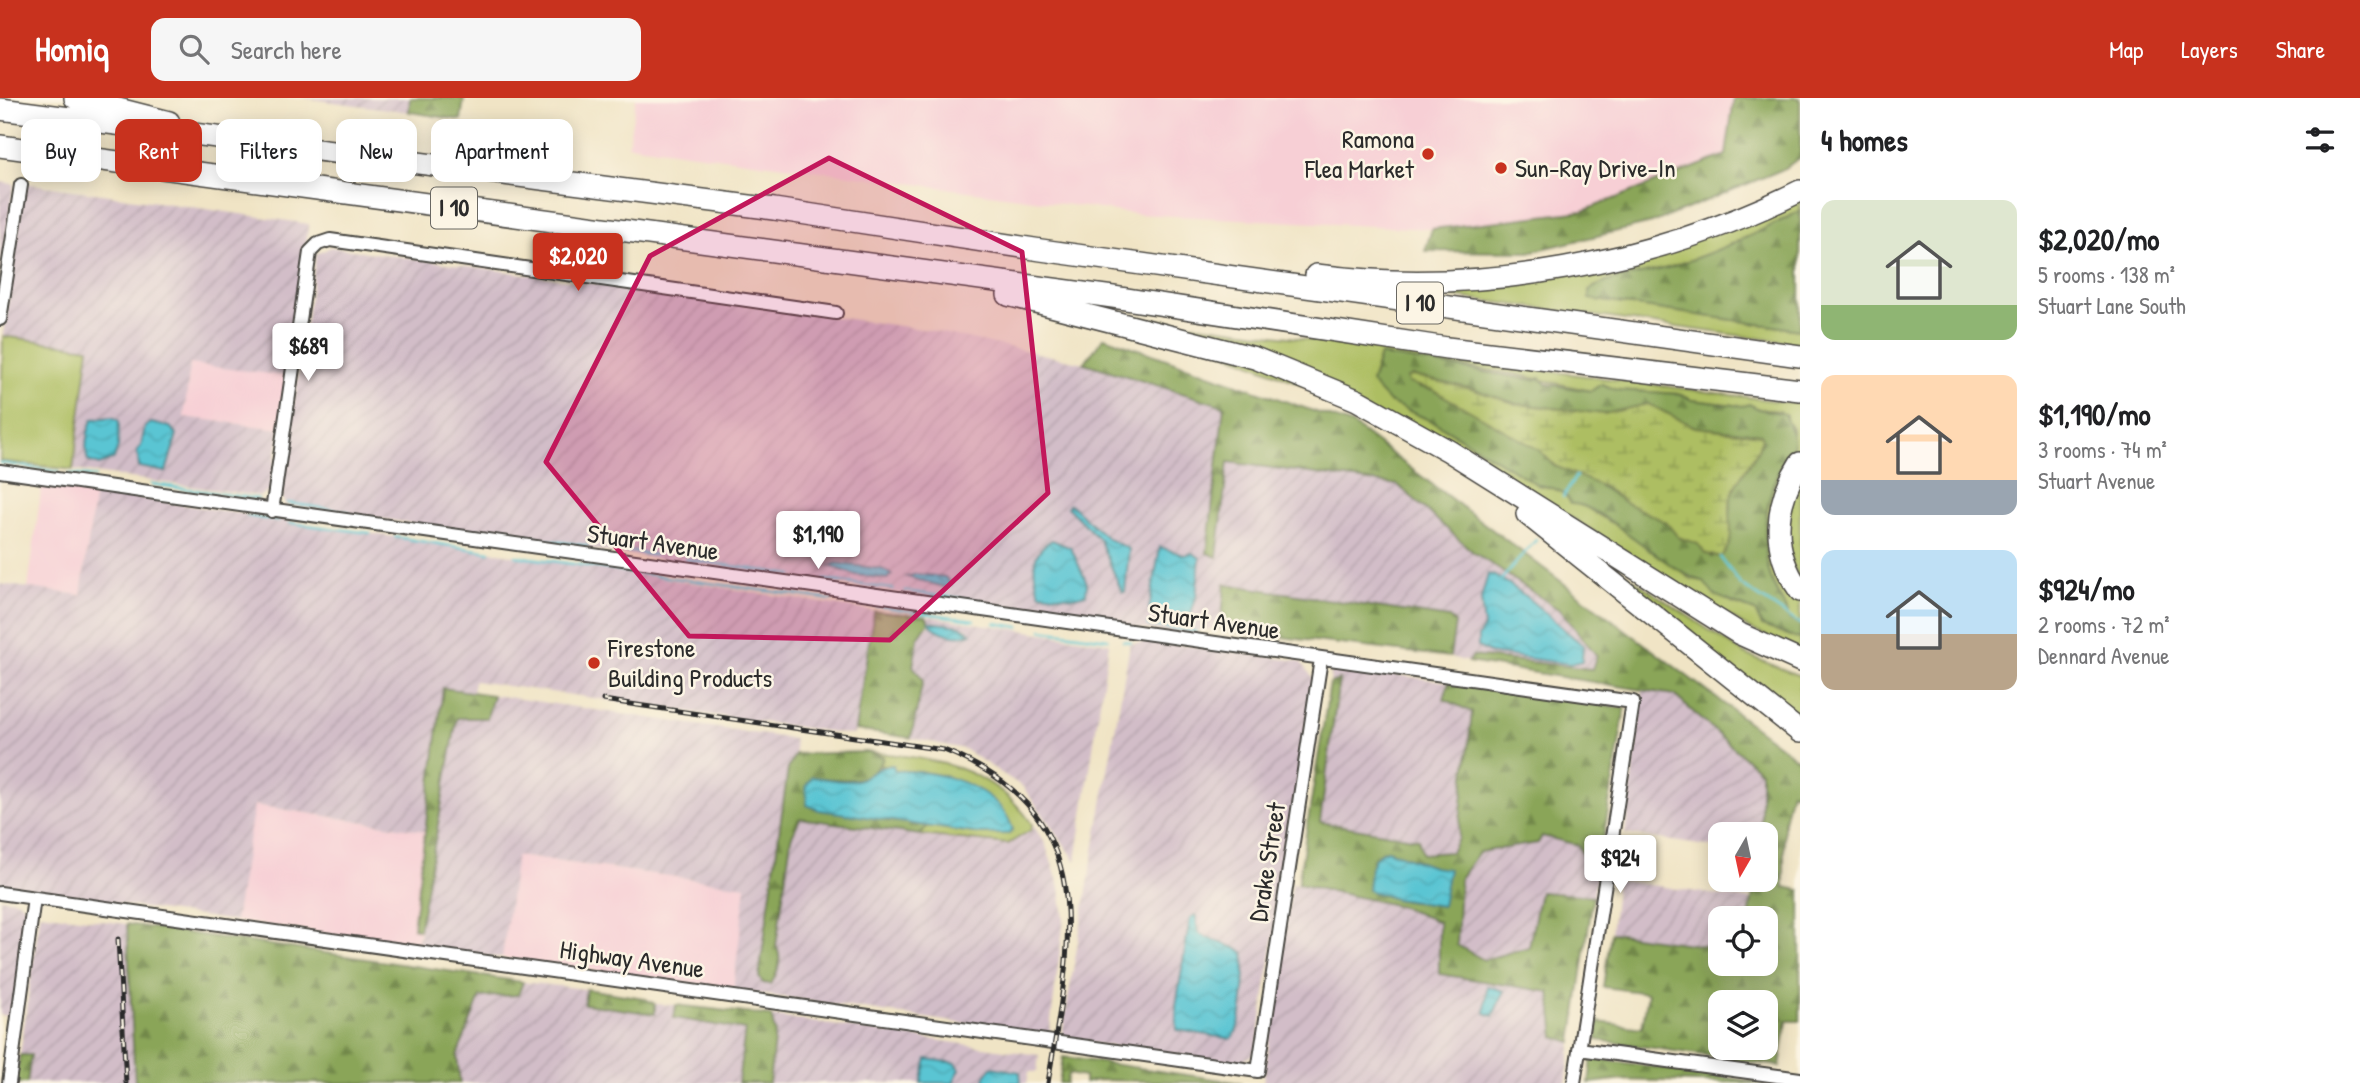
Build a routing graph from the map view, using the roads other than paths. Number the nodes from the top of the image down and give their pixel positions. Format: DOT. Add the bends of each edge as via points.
graph roads {
  1 [pos="75,98"];
  2 [pos="0,109"];
  3 [pos="210,138"];
  4 [pos="0,146"];
  5 [pos="0,158"];
  6 [pos="112,162"];
  7 [pos="21,185"];
  8 [pos="1800,191"];
  9 [pos="1041,250"];
  10 [pos="947,275"];
  11 [pos="836,313"];
  12 [pos="0,320"];
  13 [pos="1800,356"];
  14 [pos="1800,390"];
  15 [pos="1449,451"];
  16 [pos="1800,463"];
  17 [pos="0,471"];
  18 [pos="272,511"];
  19 [pos="1800,591"];
  20 [pos="1321,659"];
  21 [pos="1800,661"];
  22 [pos="1800,732"];
  23 [pos="0,893"];
  24 [pos="34,898"];
  25 [pos="1579,1049"];
  26 [pos="1258,1071"];
  27 [pos="1800,1079"];
  28 [pos="9,1083"];
  29 [pos="1574,1083"];
  1 -- 3 [label="highway" via="157,117"];
  2 -- 3 [label="highway, I 10"];
  3 -- 9 [label="highway, I 10" via="774,209"];
  4 -- 6 [label="highway, I 10"];
  5 -- 6 [label="highway"];
  6 -- 10 [label="highway, I 10"];
  7 -- 12 [label="street"];
  8 -- 9 [label="highway" via="1724,225 1649,249 1596,263 1488,278 1333,277 1156,254"];
  9 -- 13 [label="highway, I 10"];
  10 -- 14 [label="highway, I 10" via="1447,348"];
  10 -- 15 [label="highway" via="988,290 1255,358 1357,400"];
  11 -- 18 [label="street" via="330,240 318,244 310,252"];
  15 -- 21 [label="highway" via="1740,634"];
  15 -- 22 [label="highway"];
  16 -- 19 [label="highway" via="1783,494 1778,521 1782,555"];
  17 -- 18 [label="street, Stuart Avenue"];
  18 -- 20 [label="street, Stuart Avenue"];
  20 -- 25 [label="street, Stuart Avenue" via="1633,702"];
  20 -- 26 [label="street, Drake Street"];
  23 -- 24 [label="street, Highway Avenue"];
  24 -- 26 [label="street, Highway Avenue"];
  24 -- 28 [label="street"];
  25 -- 27 [label="street"];
  25 -- 29 [label="street"];
}
